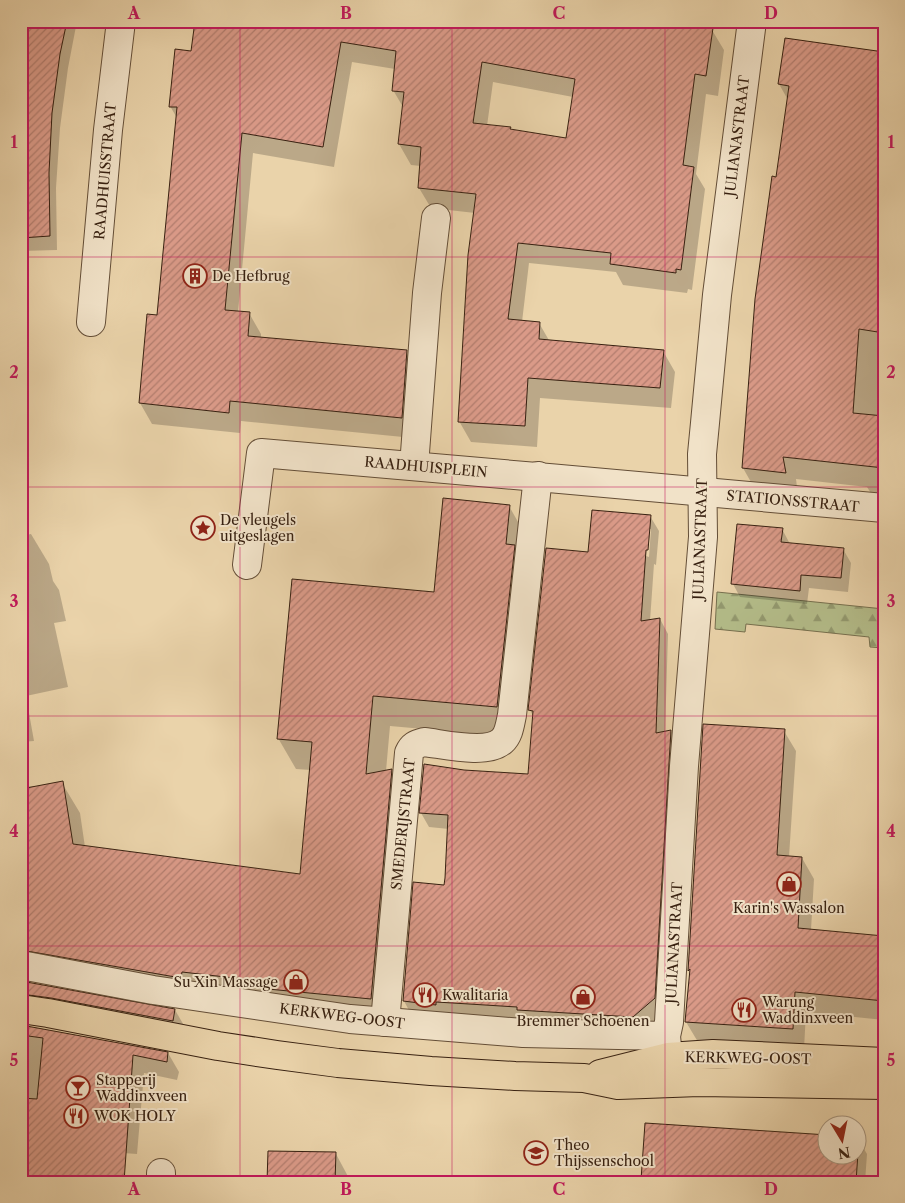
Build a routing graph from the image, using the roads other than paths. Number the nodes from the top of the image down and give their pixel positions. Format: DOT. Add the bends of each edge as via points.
graph roads {
  1 [pos="121,21"];
  2 [pos="752,21"];
  3 [pos="436,218"];
  4 [pos="91,322"];
  5 [pos="414,466"];
  6 [pos="538,476"];
  7 [pos="703,493"];
  8 [pos="884,508"];
  9 [pos="247,565"];
  10 [pos="21,965"];
  11 [pos="21,1009"];
  12 [pos="385,1022"];
  13 [pos="667,1047"];
  14 [pos="884,1062"];
  15 [pos="584,1078"];
  16 [pos="884,1085"];
  1 -- 4 [label="street, RAADHUISSTRAAT"];
  2 -- 7 [label="street, JULIANASTRAAT" via="717,295 703,446"];
  3 -- 5 [label="street"];
  5 -- 6 [label="street, RAADHUISPLEIN"];
  5 -- 9 [label="street, RAADHUISPLEIN" via="262,453"];
  6 -- 7 [label="street, RAADHUISPLEIN"];
  6 -- 12 [label="street, SMEDERIJSTRAAT" via="509,730 502,741 490,747 424,742 411,748 409,753"];
  7 -- 8 [label="street, STATIONSSTRAAT"];
  7 -- 13 [label="street, JULIANASTRAAT" via="703,538 684,766"];
  10 -- 12 [label="street, KERKWEG-OOST" via="153,990"];
  11 -- 15 [label="main road, KERKWEG-OOST" via="218,1046 338,1063 440,1072"];
  12 -- 13 [label="street, KERKWEG-OOST"];
  13 -- 14 [label="main road, KERKWEG-OOST" via="713,1054"];
  13 -- 15 [label="main road, KERKWEG-OOST"];
  15 -- 16 [label="main road, KERKWEG-OOST" via="618,1085 699,1082"];
}
